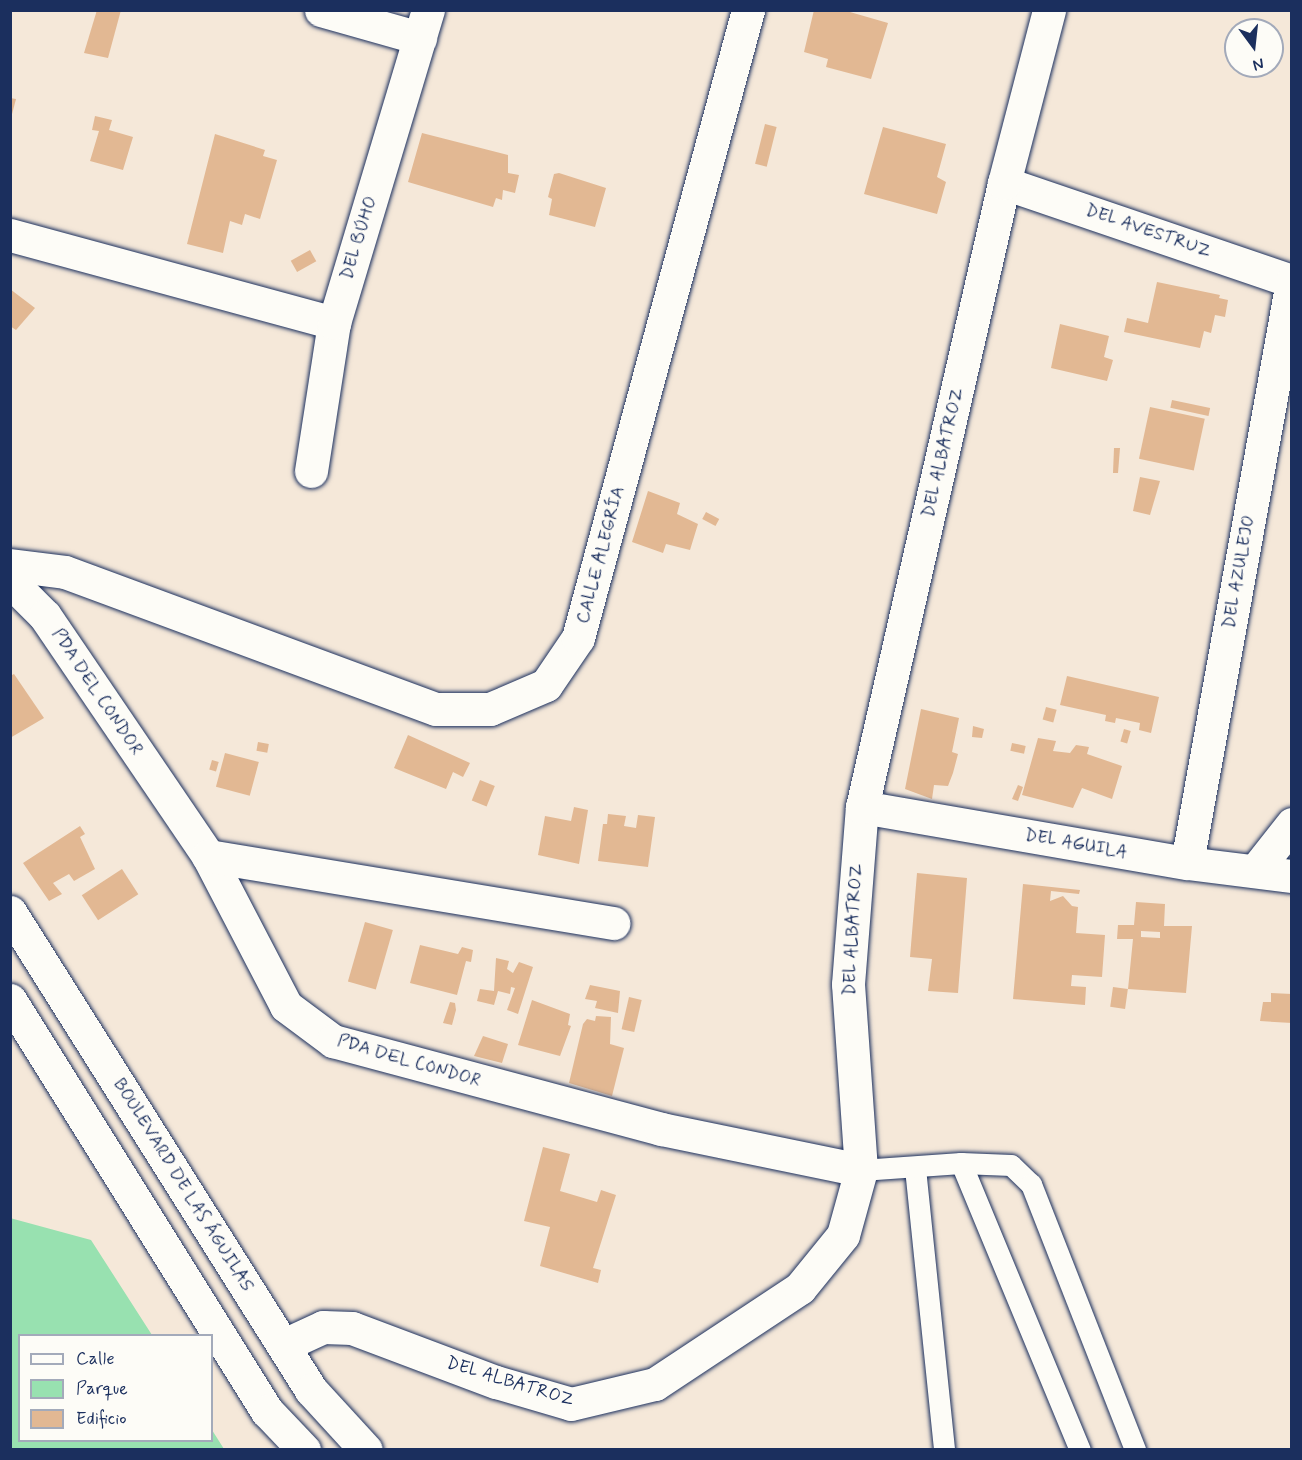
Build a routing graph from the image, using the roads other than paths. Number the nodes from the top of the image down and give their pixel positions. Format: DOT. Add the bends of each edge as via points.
graph roads {
  1 [pos="321,10"];
  2 [pos="748,10"];
  3 [pos="1049,10"];
  4 [pos="424,24"];
  5 [pos="1004,183"];
  6 [pos="10,235"];
  7 [pos="1292,281"];
  8 [pos="334,323"];
  9 [pos="311,471"];
  10 [pos="10,565"];
  11 [pos="10,580"];
  12 [pos="862,807"];
  13 [pos="1292,824"];
  14 [pos="208,856"];
  15 [pos="1187,863"];
  16 [pos="1255,871"];
  17 [pos="1292,876"];
  18 [pos="10,912"];
  19 [pos="614,923"];
  20 [pos="10,1000"];
  21 [pos="961,1163"];
  22 [pos="915,1168"];
  23 [pos="861,1170"];
  24 [pos="284,1345"];
  25 [pos="304,1449"];
  26 [pos="366,1449"];
  27 [pos="944,1449"];
  28 [pos="1080,1449"];
  29 [pos="1135,1449"];
  1 -- 4 [label="street"];
  2 -- 10 [label="street, CALLE ALEGRÍA" via="578,638 546,685 490,709 436,709 65,572"];
  3 -- 5 [label="street, DEL ALBATROZ"];
  4 -- 8 [label="street, DEL BÚHO"];
  5 -- 7 [label="street, DEL AVESTRUZ"];
  5 -- 12 [label="street, DEL ALBATROZ"];
  6 -- 8 [label="street"];
  7 -- 15 [label="street, DEL AZULEJO"];
  8 -- 9 [label="street, DEL BÚHO"];
  11 -- 14 [label="street, PDA DEL CONDOR" via="45,616"];
  12 -- 15 [label="street, DEL AGUILA"];
  12 -- 23 [label="street, DEL ALBATROZ" via="848,984"];
  13 -- 16 [label="street"];
  14 -- 19 [label="street"];
  14 -- 23 [label="street, PDA DEL CONDOR" via="286,1006 333,1041 661,1129"];
  15 -- 16 [label="street, DEL AGUILA"];
  16 -- 17 [label="street, DEL AGUILA"];
  18 -- 24 [label="street, BOULEVARD DE LAS ÁGUILAS"];
  20 -- 25 [label="street" via="267,1411"];
  21 -- 22 [label="lane"];
  21 -- 28 [label="lane"];
  21 -- 29 [label="lane" via="1011,1165 1031,1184"];
  22 -- 23 [label="lane"];
  22 -- 27 [label="lane"];
  23 -- 24 [label="street, DEL ALBATROZ" via="843,1235 800,1288 655,1384 571,1404 496,1382 352,1328 323,1327"];
  24 -- 26 [label="street, BOULEVARD DE LAS ÁGUILAS" via="311,1390"];
}
